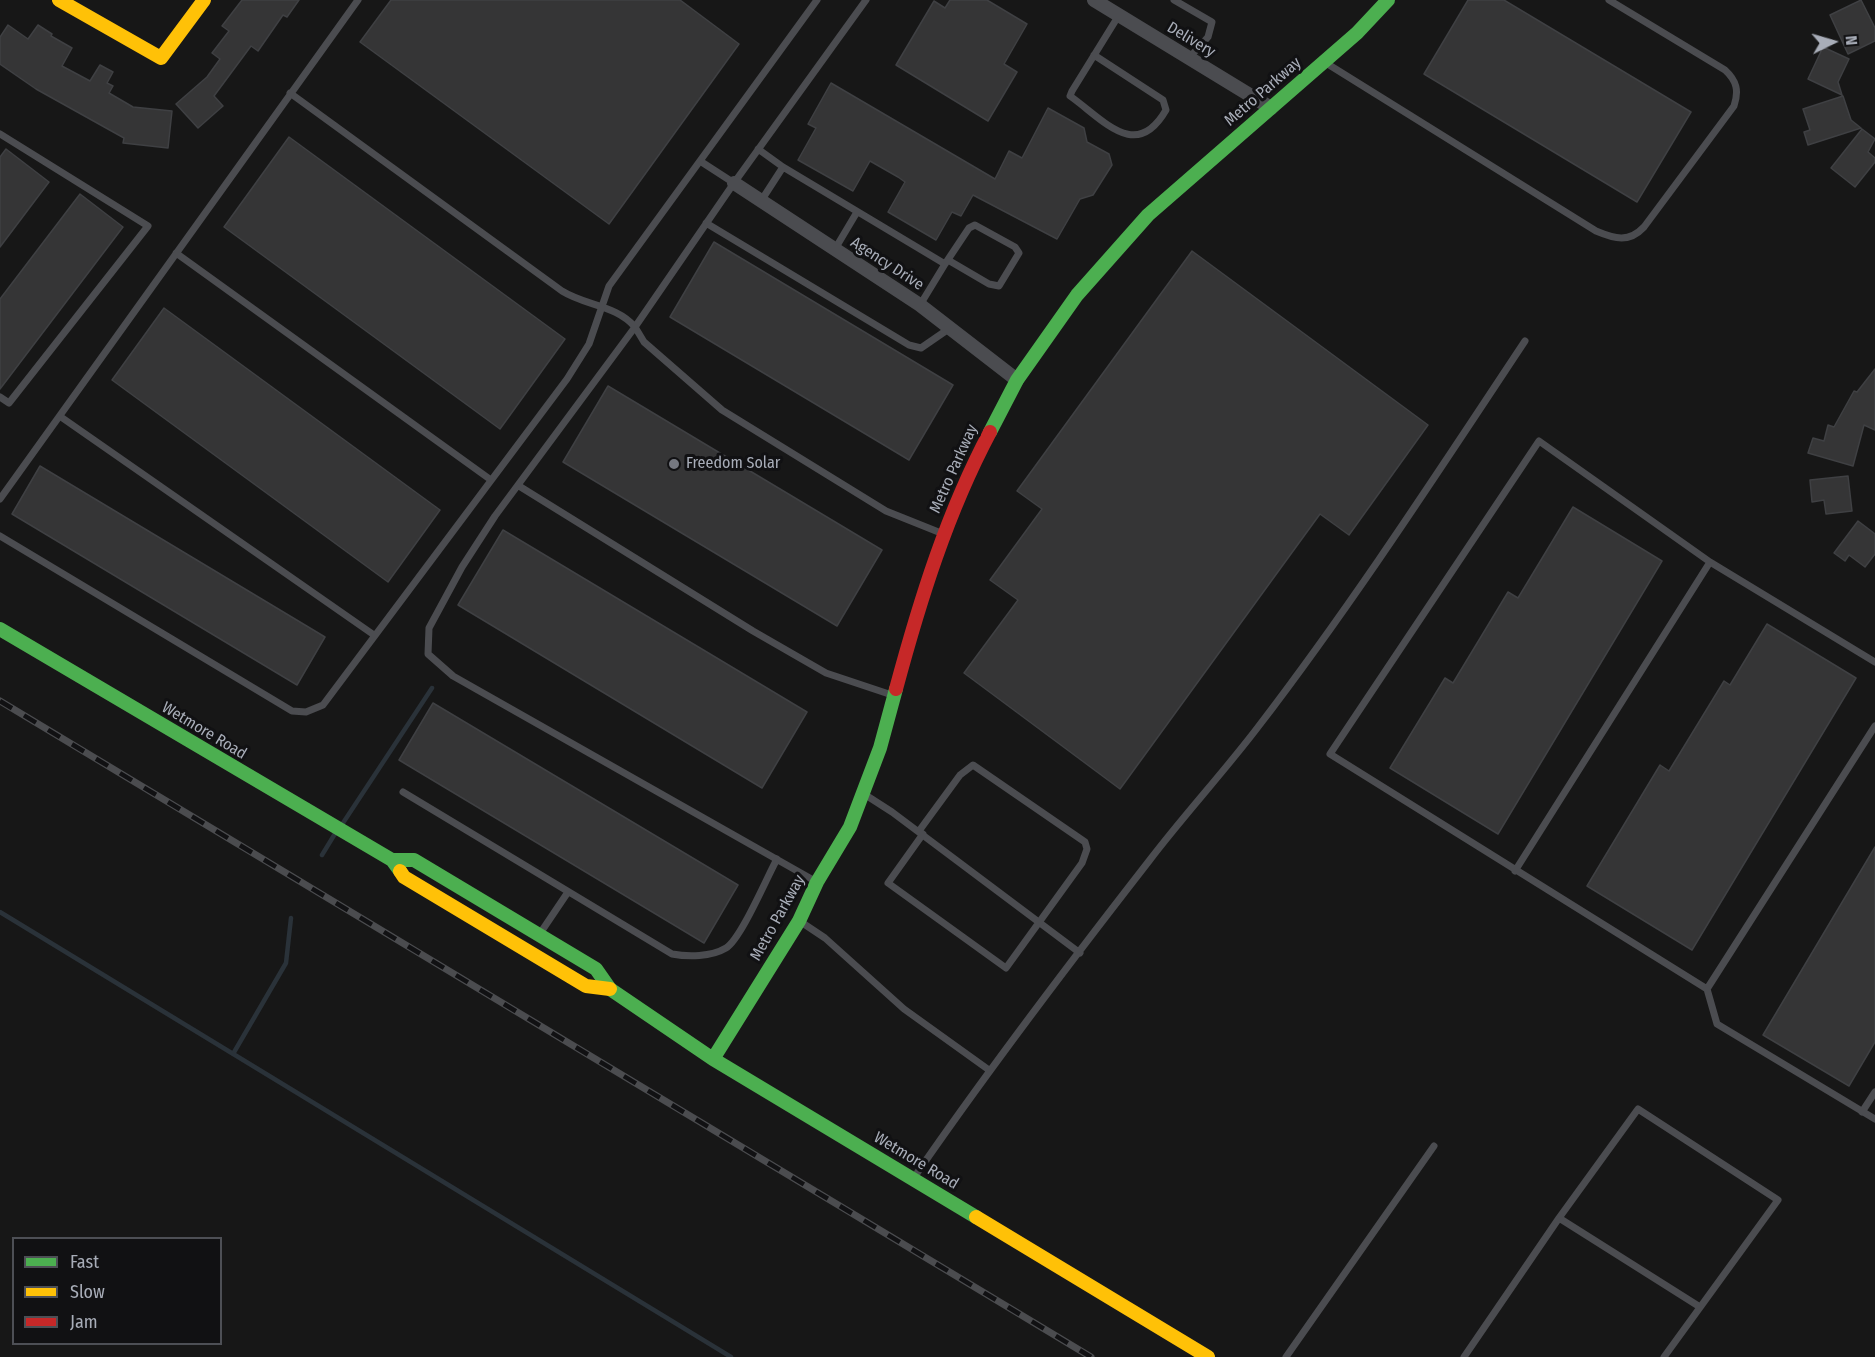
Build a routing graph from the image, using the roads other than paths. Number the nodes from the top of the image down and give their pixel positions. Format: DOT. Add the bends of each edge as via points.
graph roads {
  1 [pos="59,0"];
  2 [pos="204,0"];
  3 [pos="358,0"];
  4 [pos="817,0"];
  5 [pos="866,0"];
  6 [pos="1095,0"];
  7 [pos="1174,0"];
  8 [pos="1388,0"];
  9 [pos="1609,0"];
  10 [pos="1119,15"];
  11 [pos="1094,54"];
  12 [pos="1190,58"];
  13 [pos="1324,61"];
  14 [pos="290,93"];
  15 [pos="1271,108"];
  16 [pos="0,134"];
  17 [pos="758,148"];
  18 [pos="700,161"];
  19 [pos="783,167"];
  20 [pos="734,183"];
  21 [pos="761,201"];
  22 [pos="857,212"];
  23 [pos="706,223"];
  24 [pos="835,249"];
  25 [pos="176,254"];
  26 [pos="946,262"];
  27 [pos="920,305"];
  28 [pos="601,306"];
  29 [pos="635,327"];
  30 [pos="950,328"];
  31 [pos="1525,341"];
  32 [pos="1017,380"];
  33 [pos="0,397"];
  34 [pos="61,417"];
  35 [pos="491,480"];
  36 [pos="519,486"];
  37 [pos="0,500"];
  38 [pos="943,534"];
  39 [pos="0,536"];
  40 [pos="1710,562"];
  41 [pos="0,629"];
  42 [pos="374,635"];
  43 [pos="1875,662"];
  44 [pos="895,696"];
  45 [pos="1875,726"];
  46 [pos="403,792"];
  47 [pos="864,794"];
  48 [pos="921,833"];
  49 [pos="777,859"];
  50 [pos="392,860"];
  51 [pos="1515,871"];
  52 [pos="817,882"];
  53 [pos="568,892"];
  54 [pos="799,921"];
  55 [pos="1039,922"];
  56 [pos="539,936"];
  57 [pos="1080,952"];
  58 [pos="610,988"];
  59 [pos="1707,989"];
  60 [pos="713,1059"];
  61 [pos="988,1070"];
  62 [pos="1875,1092"];
  63 [pos="1863,1112"];
  64 [pos="1875,1119"];
  65 [pos="1434,1146"];
  66 [pos="913,1179"];
  67 [pos="1559,1218"];
  68 [pos="1700,1307"];
  69 [pos="1208,1357"];
  70 [pos="1286,1357"];
  71 [pos="1464,1357"];
  72 [pos="1664,1357"];
  1 -- 2 [label="main road" via="161,58"];
  3 -- 14 [label="lane"];
  4 -- 18 [label="lane"];
  5 -- 17 [label="lane"];
  6 -- 10 [label="street, Delivery"];
  7 -- 12 [label="lane" via="1212,22 1208,37"];
  8 -- 13 [label="main road, Metro Parkway"];
  9 -- 13 [label="lane" via="1725,70 1736,82 1737,90 1734,106 1644,226 1623,239 1596,231"];
  10 -- 11 [label="lane"];
  10 -- 12 [label="street, Delivery"];
  11 -- 11 [label="lane" via="1070,96 1126,136 1140,136 1157,124 1166,110 1163,100"];
  12 -- 15 [label="street, Delivery"];
  13 -- 15 [label="main road, Metro Parkway"];
  14 -- 25 [label="lane"];
  14 -- 28 [label="lane" via="562,291"];
  15 -- 32 [label="main road, Metro Parkway" via="1148,215 1083,288"];
  16 -- 33 [label="lane" via="148,226 9,403"];
  17 -- 19 [label="lane"];
  17 -- 20 [label="lane"];
  18 -- 20 [label="lane"];
  18 -- 28 [label="lane" via="609,286"];
  19 -- 21 [label="lane"];
  19 -- 22 [label="lane"];
  20 -- 21 [label="street, Agency Drive"];
  20 -- 23 [label="lane"];
  21 -- 24 [label="street, Agency Drive"];
  22 -- 24 [label="lane"];
  22 -- 26 [label="lane"];
  23 -- 29 [label="lane"];
  23 -- 30 [label="lane" via="909,345 921,348"];
  24 -- 27 [label="street, Agency Drive"];
  25 -- 34 [label="lane"];
  25 -- 35 [label="lane"];
  26 -- 26 [label="lane" via="975,225 1019,253 999,286"];
  26 -- 27 [label="lane"];
  27 -- 30 [label="street, Agency Drive"];
  28 -- 29 [label="lane"];
  28 -- 35 [label="lane" via="594,333 578,362"];
  29 -- 36 [label="lane"];
  29 -- 38 [label="lane" via="644,342 722,410 886,511"];
  30 -- 32 [label="street, Agency Drive"];
  31 -- 57 [label="lane" via="1332,626 1257,728"];
  32 -- 38 [label="main road, Metro Parkway" via="970,469"];
  34 -- 37 [label="lane"];
  34 -- 42 [label="lane"];
  35 -- 42 [label="lane"];
  36 -- 44 [label="lane" via="826,673"];
  36 -- 49 [label="lane" via="478,541 435,613 429,628 428,654 453,676"];
  38 -- 44 [label="main road, Metro Parkway"];
  39 -- 42 [label="lane" via="292,711 306,712 323,705"];
  40 -- 43 [label="lane"];
  40 -- 51 [label="lane"];
  40 -- 51 [label="lane" via="1539,441 1330,754"];
  41 -- 50 [label="main road, Wetmore Road"];
  44 -- 47 [label="main road, Metro Parkway"];
  45 -- 59 [label="lane"];
  46 -- 53 [label="lane"];
  47 -- 48 [label="lane"];
  47 -- 52 [label="main road, Metro Parkway" via="850,827"];
  48 -- 55 [label="lane"];
  48 -- 55 [label="lane" via="888,883 1006,968"];
  48 -- 55 [label="lane" via="960,775 973,765 1085,842 1082,863"];
  49 -- 52 [label="lane"];
  49 -- 53 [label="lane" via="733,942 701,955 672,954"];
  50 -- 56 [label="main road, Wetmore Road" via="414,860"];
  50 -- 58 [label="main road, Wetmore Road" via="404,877 575,980 586,986"];
  51 -- 59 [label="lane"];
  52 -- 54 [label="main road, Metro Parkway"];
  53 -- 56 [label="lane"];
  54 -- 60 [label="main road, Metro Parkway"];
  54 -- 61 [label="lane" via="825,938 904,1009"];
  55 -- 57 [label="lane"];
  56 -- 58 [label="main road, Wetmore Road" via="596,969"];
  57 -- 61 [label="lane"];
  58 -- 60 [label="main road, Wetmore Road"];
  59 -- 63 [label="lane" via="1717,1024"];
  60 -- 66 [label="main road, Wetmore Road"];
  61 -- 66 [label="lane"];
  62 -- 63 [label="lane"];
  63 -- 64 [label="lane"];
  65 -- 70 [label="lane"];
  66 -- 69 [label="main road, Wetmore Road"];
  67 -- 68 [label="lane"];
  67 -- 68 [label="lane" via="1638,1109 1778,1200"];
  67 -- 71 [label="lane"];
  68 -- 72 [label="lane"];
}
